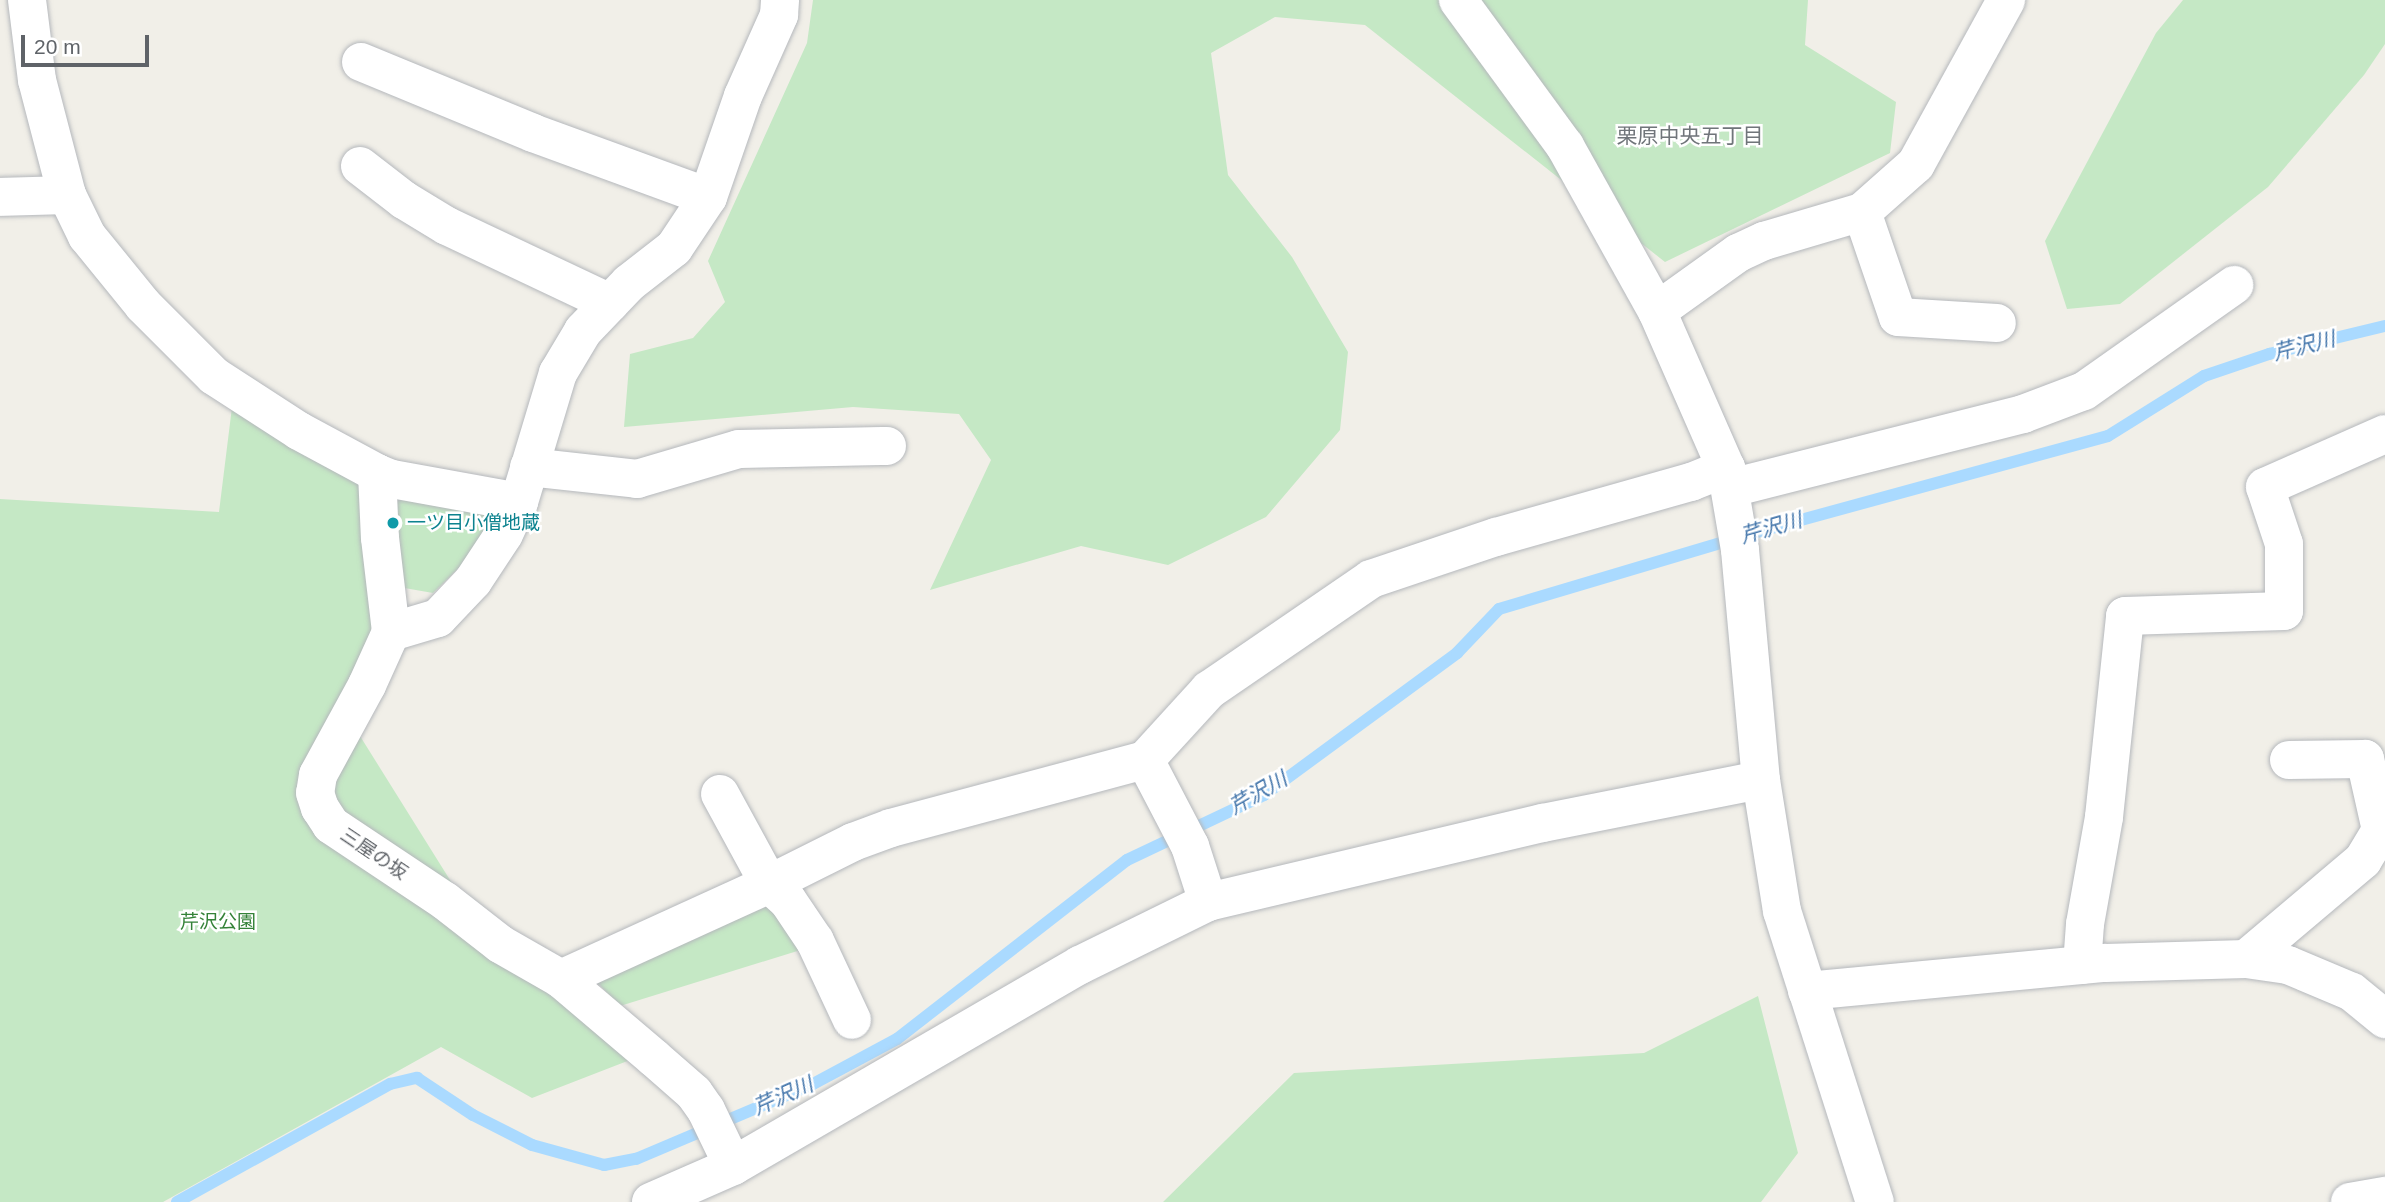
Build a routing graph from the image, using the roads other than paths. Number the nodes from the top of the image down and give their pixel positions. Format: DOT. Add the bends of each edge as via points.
graph roads {
  1 [pos="27,0"];
  2 [pos="780,0"];
  3 [pos="1458,0"];
  4 [pos="2006,0"];
  5 [pos="361,62"];
  6 [pos="360,166"];
  7 [pos="67,195"];
  8 [pos="0,197"];
  9 [pos="708,197"];
  10 [pos="1862,212"];
  11 [pos="2234,285"];
  12 [pos="610,303"];
  13 [pos="1657,311"];
  14 [pos="1997,323"];
  15 [pos="2385,434"];
  16 [pos="887,446"];
  17 [pos="377,473"];
  18 [pos="524,485"];
  19 [pos="1733,506"];
  20 [pos="391,632"];
  21 [pos="1145,760"];
  22 [pos="2289,760"];
  23 [pos="1761,780"];
  24 [pos="720,794"];
  25 [pos="769,884"];
  26 [pos="1208,902"];
  27 [pos="2246,959"];
  28 [pos="2082,965"];
  29 [pos="561,979"];
  30 [pos="1807,991"];
  31 [pos="2385,1019"];
  32 [pos="852,1020"];
  33 [pos="720,1139"];
  34 [pos="2385,1196"];
  35 [pos="651,1202"];
  36 [pos="1875,1202"];
  37 [pos="2350,1202"];
  1 -- 7 [label="street" via="37,80"];
  2 -- 9 [label="street" via="779,15 743,96"];
  3 -- 13 [label="street" via="1565,146"];
  4 -- 10 [label="street" via="1916,164"];
  5 -- 9 [label="street" via="533,133"];
  6 -- 12 [label="street" via="447,226"];
  7 -- 8 [label="street"];
  7 -- 17 [label="street" via="87,236 135,295 214,376 299,431"];
  9 -- 12 [label="street" via="674,248"];
  10 -- 13 [label="street" via="1738,253"];
  10 -- 14 [label="street" via="1898,317"];
  11 -- 19 [label="street" via="2084,391"];
  12 -- 18 [label="street" via="583,331 558,373"];
  13 -- 19 [label="street"];
  15 -- 28 [label="street" via="2265,487 2284,544 2284,611 2125,616 2104,817"];
  16 -- 18 [label="street" via="739,449 637,479"];
  17 -- 18 [label="street" via="392,479"];
  17 -- 20 [label="street"];
  18 -- 20 [label="street" via="504,534 472,582 439,618"];
  19 -- 21 [label="street" via="1691,482 1496,537 1370,579 1209,690"];
  19 -- 23 [label="street"];
  20 -- 29 [label="street, 三屋の坂" via="318,775 320,808 331,825 500,944"];
  21 -- 25 [label="street" via="891,828"];
  21 -- 26 [label="street" via="1183,831"];
  22 -- 27 [label="street" via="2365,759 2381,830 2363,860"];
  23 -- 26 [label="street" via="1543,823"];
  23 -- 30 [label="street" via="1782,911"];
  24 -- 25 [label="street"];
  25 -- 29 [label="street"];
  25 -- 32 [label="street" via="788,901 815,941"];
  26 -- 33 [label="street"];
  27 -- 28 [label="street"];
  27 -- 31 [label="street" via="2288,965 2351,992"];
  28 -- 30 [label="street"];
  29 -- 33 [label="street, 三屋の坂" via="694,1093"];
  30 -- 36 [label="street"];
  33 -- 35 [label="street"];
  34 -- 37 [label="street"];
}
